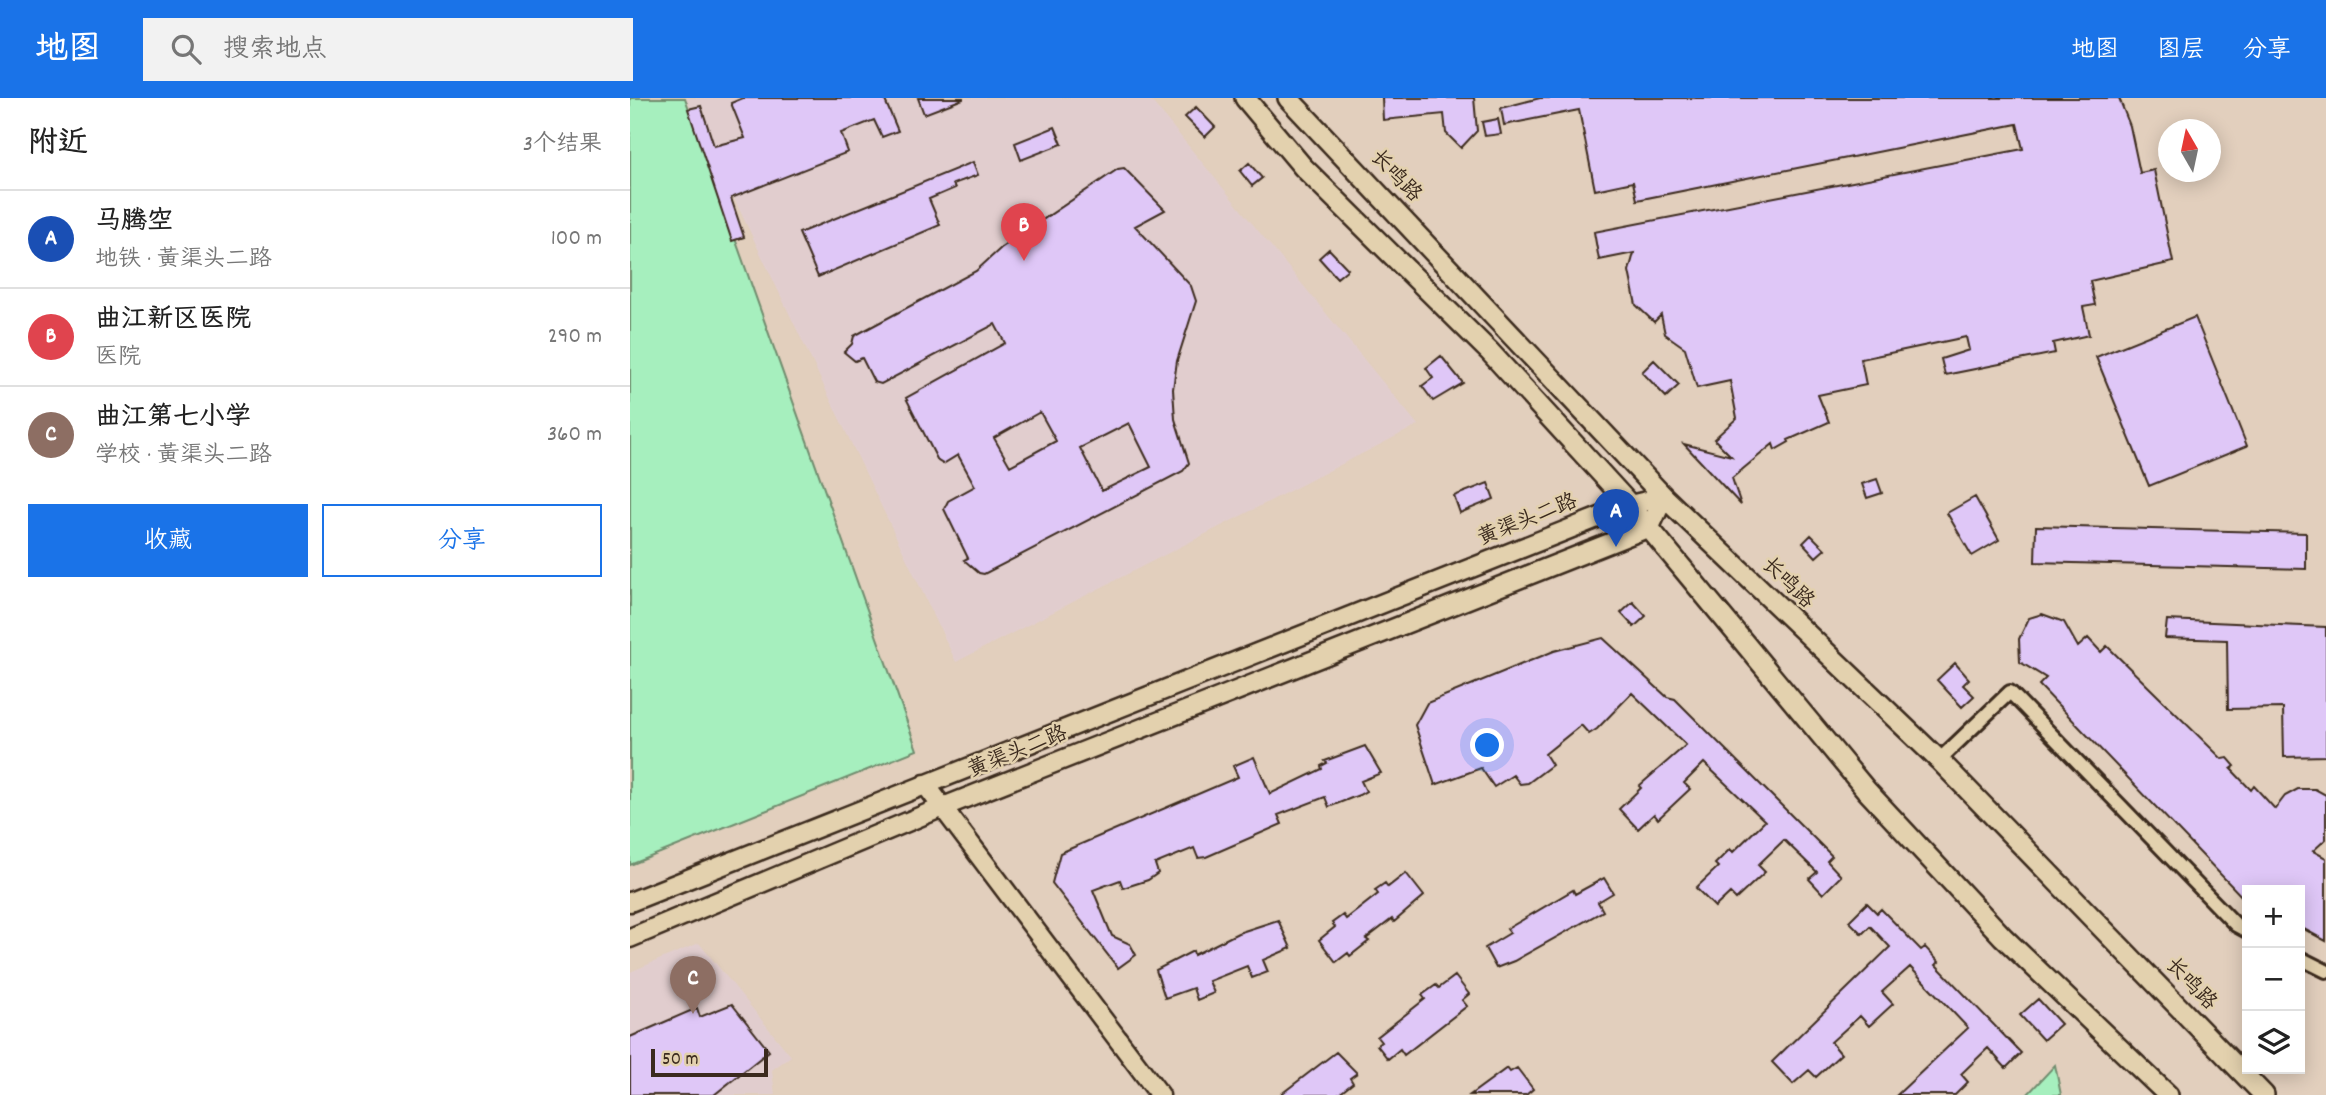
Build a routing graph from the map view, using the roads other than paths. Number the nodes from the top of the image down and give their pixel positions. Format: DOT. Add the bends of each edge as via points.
graph roads {
  1 [pos="1245,98"];
  2 [pos="1288,98"];
  3 [pos="1664,497"];
  4 [pos="1630,505"];
  5 [pos="1650,527"];
  6 [pos="1939,760"];
  7 [pos="925,784"];
  8 [pos="943,807"];
  9 [pos="630,902"];
  10 [pos="2242,928"];
  11 [pos="630,938"];
  12 [pos="2305,960"];
  13 [pos="2326,971"];
  14 [pos="1160,1095"];
  15 [pos="2168,1095"];
  16 [pos="2264,1095"];
  1 -- 4 [label="main road" via="1303,166 1490,352"];
  2 -- 3 [label="main road, 长鸣路"];
  3 -- 4 [label="main road, 黄渠头二路"];
  3 -- 5 [label="main road"];
  3 -- 6 [label="main road, 长鸣路"];
  4 -- 5 [label="main road"];
  4 -- 7 [label="main road, 黄渠头二路"];
  5 -- 8 [label="main road, 黄渠头二路"];
  5 -- 15 [label="main road" via="1867,791 2003,937"];
  6 -- 10 [label="street" via="2010,692"];
  6 -- 16 [label="main road, 长鸣路"];
  7 -- 8 [label="main road"];
  7 -- 9 [label="main road, 黄渠头二路"];
  8 -- 11 [label="main road, 黄渠头二路"];
  8 -- 14 [label="main road"];
  12 -- 13 [label="street"];
}
